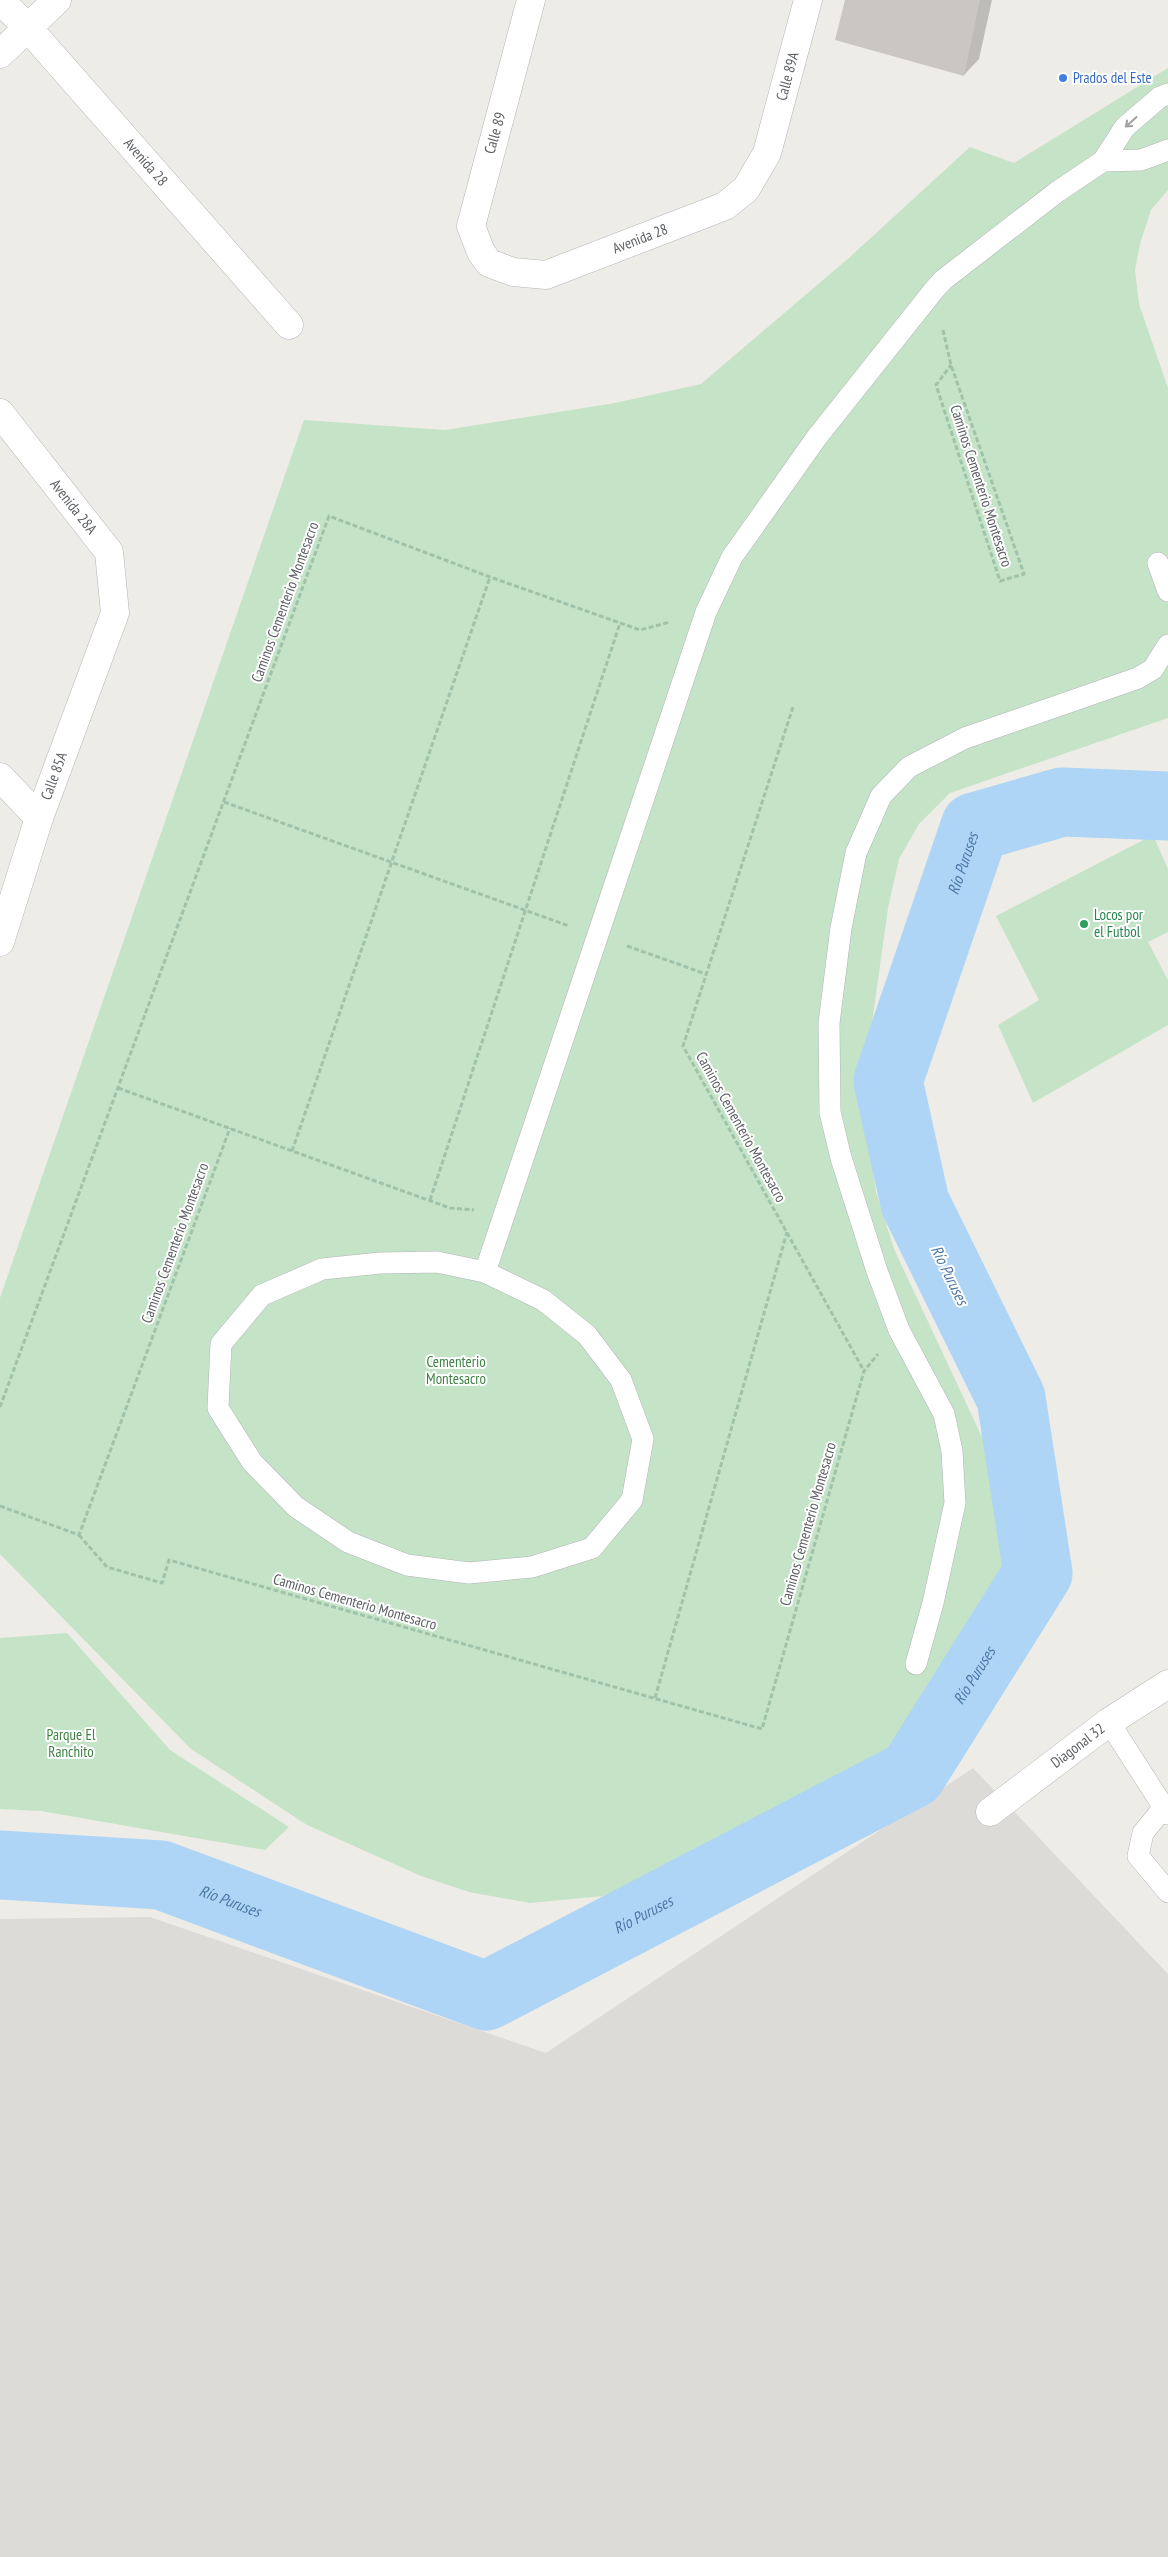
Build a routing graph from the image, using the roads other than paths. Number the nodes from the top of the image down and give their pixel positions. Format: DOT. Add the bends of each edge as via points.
graph roads {
  1 [pos="0,0"];
  2 [pos="58,0"];
  3 [pos="531,0"];
  4 [pos="808,0"];
  5 [pos="28,28"];
  6 [pos="0,54"];
  7 [pos="1168,94"];
  8 [pos="1168,150"];
  9 [pos="767,153"];
  10 [pos="1103,161"];
  11 [pos="489,262"];
  12 [pos="289,325"];
  13 [pos="0,413"];
  14 [pos="1158,563"];
  15 [pos="1168,592"];
  16 [pos="115,613"];
  17 [pos="1168,645"];
  18 [pos="0,777"];
  19 [pos="38,818"];
  20 [pos="0,942"];
  21 [pos="485,1272"];
  22 [pos="916,1664"];
  23 [pos="1168,1684"];
  24 [pos="1109,1722"];
  25 [pos="1166,1811"];
  26 [pos="990,1812"];
  27 [pos="1168,1892"];
  1 -- 5 [label="street, Avenida 28"];
  2 -- 5 [label="street"];
  3 -- 11 [label="street, Calle 89" via="472,215 474,236"];
  4 -- 9 [label="street, Calle 89A"];
  5 -- 6 [label="street"];
  5 -- 12 [label="street, Avenida 28"];
  7 -- 10 [label="lane, one-way" via="1125,127"];
  8 -- 10 [label="lane" via="1141,160"];
  9 -- 11 [label="street, Avenida 28" via="746,189 724,206 546,275 512,272"];
  10 -- 21 [label="lane" via="943,280 817,437 738,549 706,612"];
  13 -- 16 [label="street, Avenida 28A" via="109,552"];
  14 -- 15 [label="lane"];
  16 -- 19 [label="street, Calle 85A"];
  17 -- 22 [label="lane" via="1153,669 1138,678 965,738 909,766 881,796 856,853 841,928 828,1023 830,1112 876,1271 899,1330 944,1414 952,1451 955,1503"];
  18 -- 19 [label="street"];
  19 -- 20 [label="street, Calle 85A"];
  21 -- 21 [label="lane" via="543,1300 586,1336 621,1380 643,1439 632,1500 592,1548 532,1567 470,1572 407,1564 341,1537 296,1507 252,1462 218,1408 221,1344 262,1295 322,1270 380,1263 437,1262"];
  23 -- 24 [label="street, Diagonal 32"];
  24 -- 25 [label="lane"];
  24 -- 26 [label="street, Diagonal 32"];
  25 -- 27 [label="lane" via="1144,1833 1138,1856"];
}
